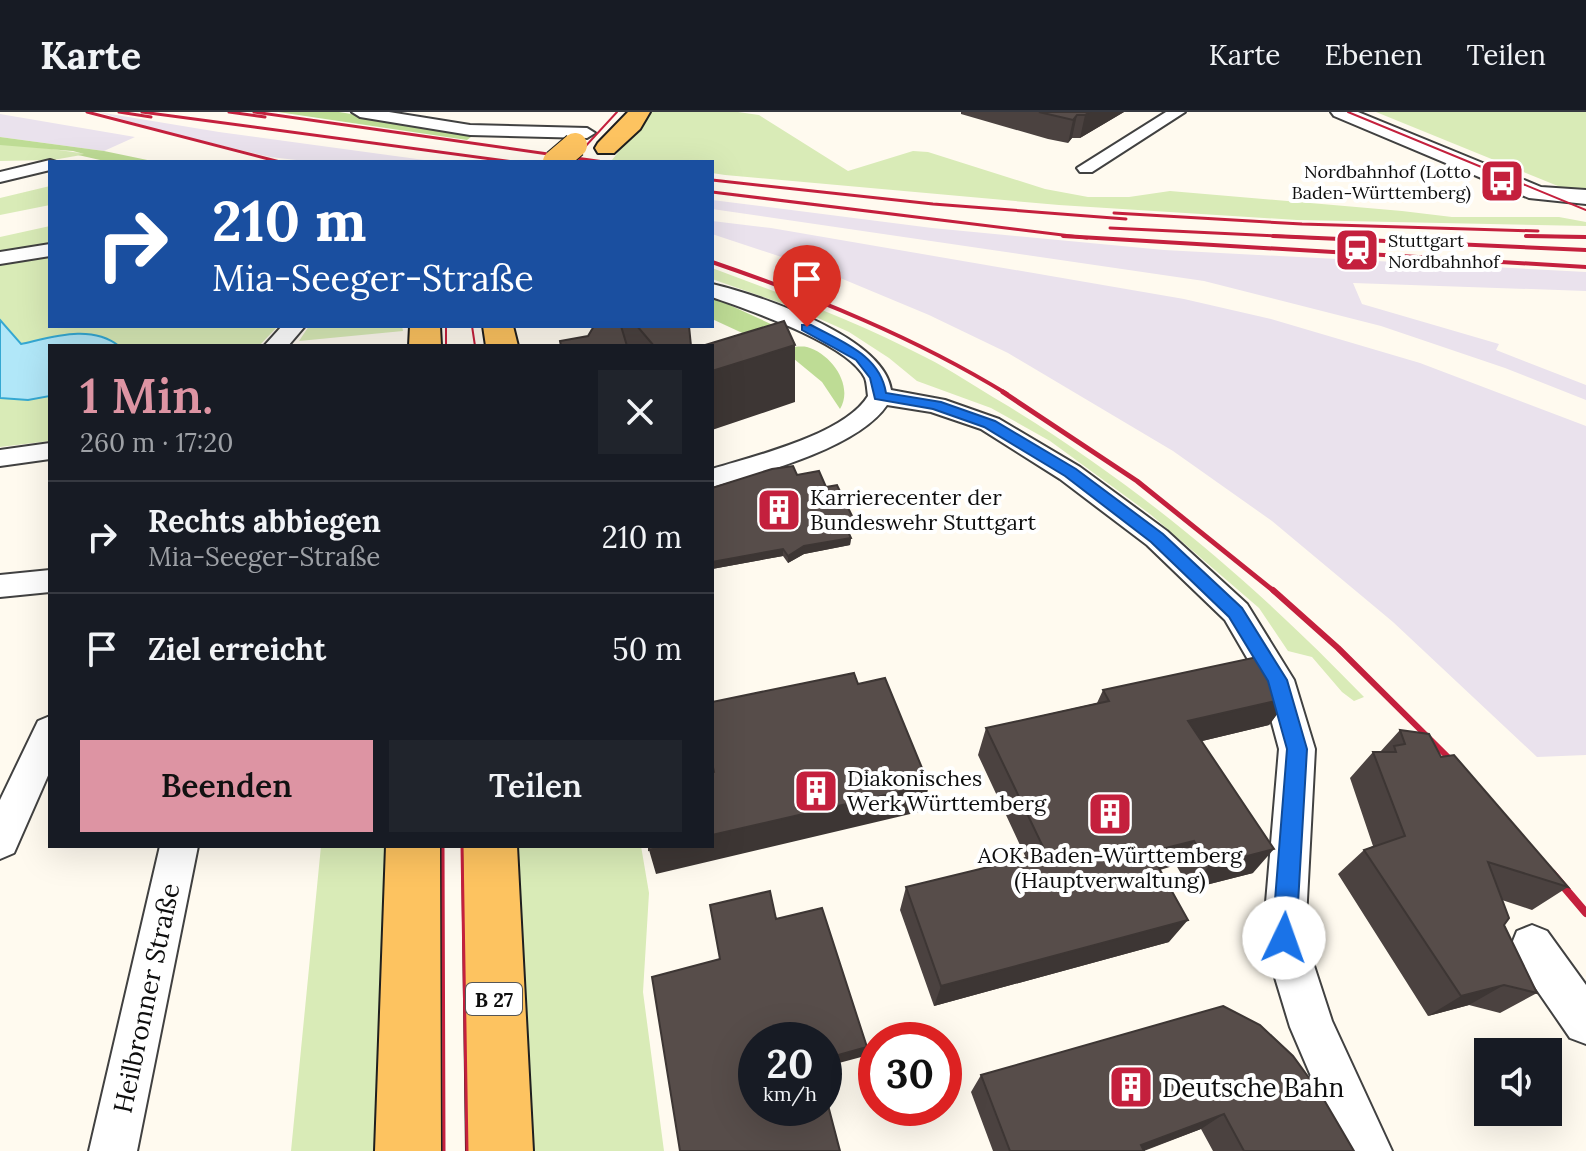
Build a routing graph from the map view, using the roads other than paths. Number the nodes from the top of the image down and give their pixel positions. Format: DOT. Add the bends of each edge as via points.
graph roads {
  1 [pos="360,112"];
  2 [pos="639,112"];
  3 [pos="1177,112"];
  4 [pos="1341,112"];
  5 [pos="1366,112"];
  6 [pos="592,141"];
  7 [pos="559,160"];
  8 [pos="48,165"];
  9 [pos="1086,168"];
  10 [pos="0,177"];
  11 [pos="1586,197"];
  12 [pos="48,250"];
  13 [pos="0,258"];
  14 [pos="714,291"];
  15 [pos="292,328"];
  16 [pos="277,344"];
  17 [pos="880,396"];
  18 [pos="48,451"];
  19 [pos="0,458"];
  20 [pos="714,477"];
  21 [pos="48,581"];
  22 [pos="0,586"];
  23 [pos="48,735"];
  24 [pos="0,841"];
  25 [pos="179,848"];
  26 [pos="413,848"];
  27 [pos="490,848"];
  28 [pos="1532,946"];
  29 [pos="1586,1022"];
  30 [pos="113,1151"];
  31 [pos="408,1151"];
  32 [pos="500,1151"];
  33 [pos="1368,1151"];
  1 -- 6 [label="street" via="470,130"];
  2 -- 6 [label="main road" via="632,124"];
  3 -- 9 [label="street"];
  4 -- 11 [label="street" via="1537,193"];
  5 -- 11 [label="street"];
  6 -- 7 [label="main road, bridge"];
  8 -- 10 [label="street"];
  12 -- 13 [label="street"];
  14 -- 17 [label="street" via="833,340 860,358 877,378"];
  15 -- 16 [label="street"];
  17 -- 20 [label="street" via="869,413 843,428"];
  17 -- 33 [label="street" via="936,405 990,424 1057,464 1157,538 1236,612 1277,680 1297,749 1284,938 1312,1027"];
  18 -- 19 [label="street"];
  21 -- 22 [label="street"];
  23 -- 24 [label="street"];
  25 -- 30 [label="street, Heilbronner Straße"];
  26 -- 31 [label="main road"];
  27 -- 32 [label="main road, B 27"];
  28 -- 29 [label="street"];
}
